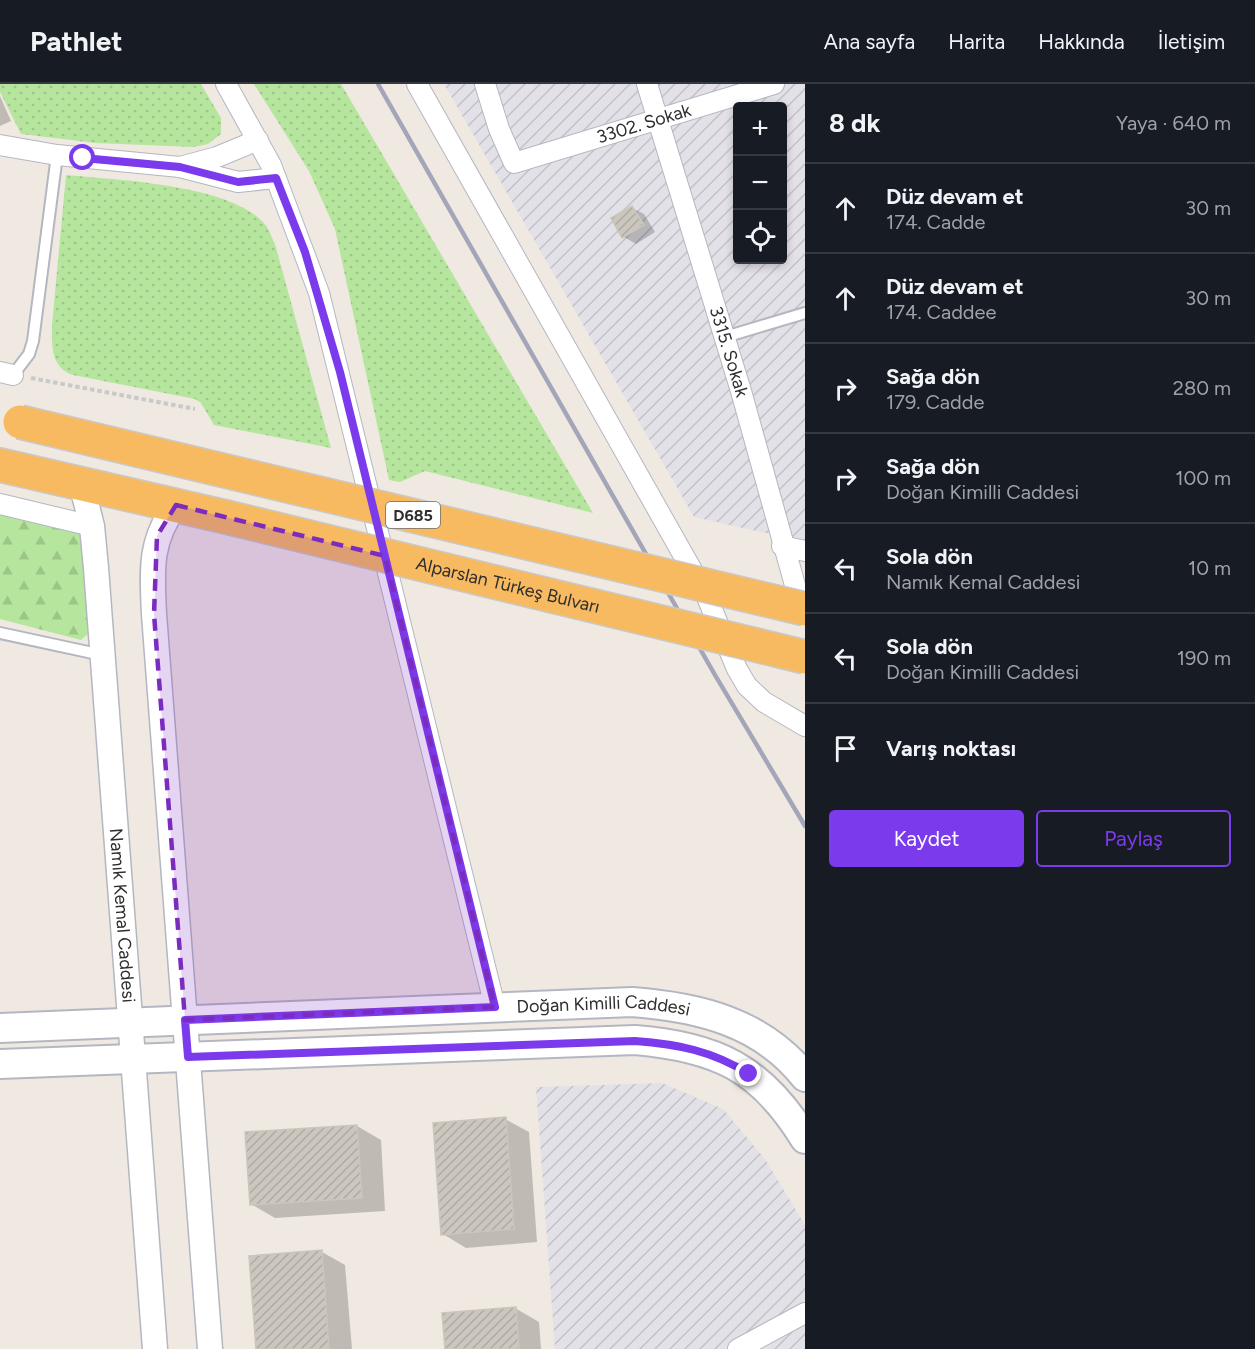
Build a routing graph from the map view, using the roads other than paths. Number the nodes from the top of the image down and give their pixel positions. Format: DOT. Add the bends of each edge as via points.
graph roads {
  1 [pos="226,84"];
  2 [pos="417,84"];
  3 [pos="485,84"];
  4 [pos="647,84"];
  5 [pos="774,84"];
  6 [pos="658,119"];
  7 [pos="258,140"];
  8 [pos="0,145"];
  9 [pos="57,155"];
  10 [pos="180,167"];
  11 [pos="276,178"];
  12 [pos="805,313"];
  13 [pos="725,337"];
  14 [pos="6,373"];
  15 [pos="10,420"];
  16 [pos="0,465"];
  17 [pos="81,483"];
  18 [pos="0,504"];
  19 [pos="176,505"];
  20 [pos="92,526"];
  21 [pos="782,546"];
  22 [pos="805,551"];
  23 [pos="805,609"];
  24 [pos="805,622"];
  25 [pos="0,633"];
  26 [pos="102,655"];
  27 [pos="805,657"];
  28 [pos="805,726"];
  29 [pos="495,1007"];
  30 [pos="185,1020"];
  31 [pos="130,1022"];
  32 [pos="0,1028"];
  33 [pos="188,1057"];
  34 [pos="133,1060"];
  35 [pos="0,1064"];
  36 [pos="805,1077"];
  37 [pos="805,1139"];
  38 [pos="805,1313"];
  39 [pos="155,1349"];
  40 [pos="210,1349"];
  41 [pos="738,1349"];
  1 -- 7 [label="street"];
  2 -- 28 [label="street" via="706,595 742,679 764,702"];
  3 -- 6 [label="street, 3302. Sokak" via="514,163"];
  4 -- 6 [label="street, 3315. Sokak"];
  5 -- 6 [label="street, 3302. Sokak"];
  6 -- 13 [label="street, 3315. Sokak"];
  7 -- 10 [label="street"];
  7 -- 11 [label="street"];
  8 -- 9 [label="street"];
  9 -- 10 [label="street"];
  9 -- 14 [label="lane" via="33,341 29,354"];
  10 -- 11 [label="street" via="238,182"];
  11 -- 29 [label="street" via="309,262 340,372"];
  12 -- 13 [label="lane"];
  13 -- 21 [label="street, 3315. Sokak"];
  15 -- 23 [label="highway, D685, bridge"];
  16 -- 17 [label="highway, Alparslan Türkeş Bulvarı"];
  17 -- 19 [label="highway, Alparslan Türkeş Bulvarı"];
  17 -- 20 [label="street, Namık Kemal Caddesi"];
  18 -- 20 [label="street"];
  19 -- 27 [label="highway, Alparslan Türkeş Bulvarı, bridge"];
  19 -- 30 [label="street" via="157,536 153,583"];
  20 -- 26 [label="street, Namık Kemal Caddesi"];
  21 -- 22 [label="street"];
  21 -- 24 [label="street, 3315. Sokak"];
  25 -- 26 [label="lane"];
  26 -- 31 [label="street, Namık Kemal Caddesi"];
  29 -- 30 [label="main road, Doğan Kimilli Caddesi"];
  29 -- 36 [label="main road, Doğan Kimilli Caddesi" via="632,1002 704,1011 760,1035"];
  30 -- 31 [label="main road, Doğan Kimilli Caddesi"];
  30 -- 33 [label="street"];
  31 -- 32 [label="main road, Doğan Kimilli Caddesi"];
  31 -- 34 [label="street, Namık Kemal Caddesi"];
  33 -- 34 [label="main road, Doğan Kimilli Caddesi"];
  33 -- 37 [label="main road, Doğan Kimilli Caddesi" via="623,1041 670,1043 727,1059 749,1074 776,1099"];
  33 -- 40 [label="street"];
  34 -- 35 [label="main road, Doğan Kimilli Caddesi"];
  34 -- 39 [label="street, Namık Kemal Caddesi"];
  38 -- 41 [label="street"];
}
